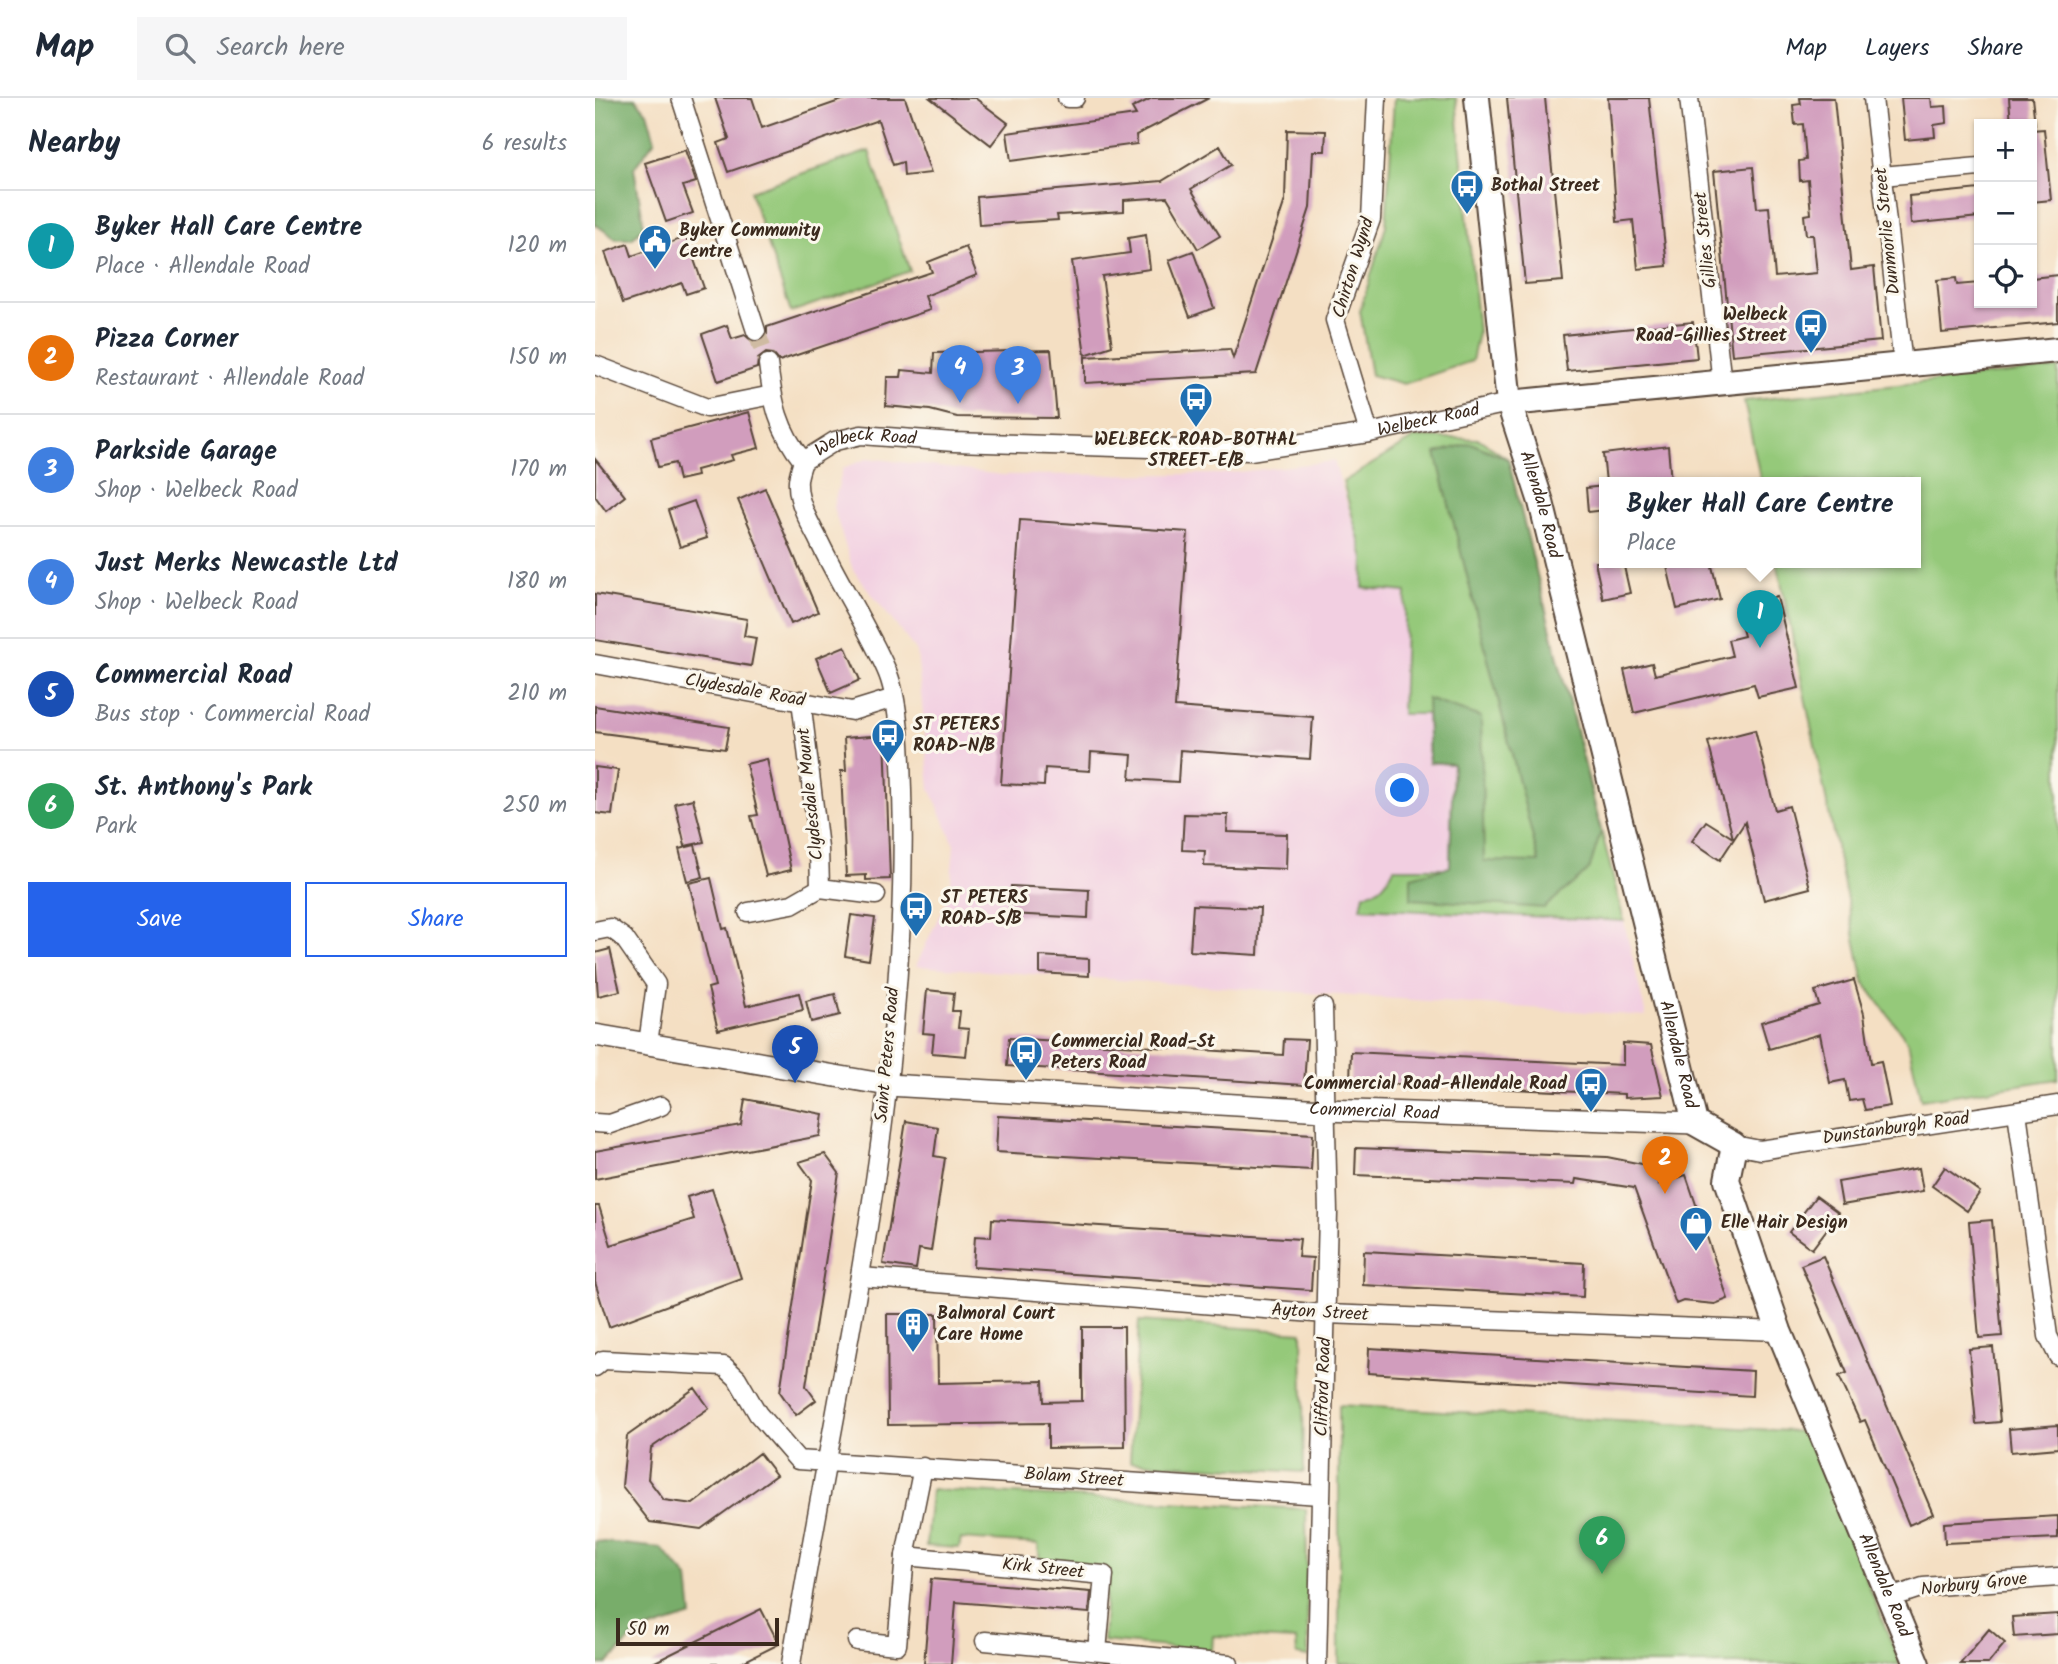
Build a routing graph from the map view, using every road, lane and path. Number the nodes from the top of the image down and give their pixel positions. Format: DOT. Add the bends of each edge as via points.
graph roads {
  1 [pos="681,98"];
  2 [pos="1067,98"];
  3 [pos="1075,98"];
  4 [pos="1377,98"];
  5 [pos="1477,98"];
  6 [pos="1689,98"];
  7 [pos="1873,98"];
  8 [pos="1974,167"];
  9 [pos="1882,176"];
  10 [pos="756,331"];
  11 [pos="2058,350"];
  12 [pos="768,364"];
  13 [pos="595,365"];
  14 [pos="1903,365"];
  15 [pos="1722,383"];
  16 [pos="772,395"];
  17 [pos="1509,403"];
  18 [pos="1369,433"];
  19 [pos="803,461"];
  20 [pos="595,664"];
  21 [pos="894,698"];
  22 [pos="801,700"];
  23 [pos="820,888"];
  24 [pos="876,895"];
  25 [pos="748,912"];
  26 [pos="595,932"];
  27 [pos="1323,1007"];
  28 [pos="595,1035"];
  29 [pos="648,1044"];
  30 [pos="888,1085"];
  31 [pos="2058,1105"];
  32 [pos="661,1106"];
  33 [pos="1325,1110"];
  34 [pos="2017,1112"];
  35 [pos="595,1123"];
  36 [pos="1695,1123"];
  37 [pos="1734,1145"];
  38 [pos="861,1277"];
  39 [pos="1326,1314"];
  40 [pos="1779,1331"];
  41 [pos="2058,1356"];
  42 [pos="595,1367"];
  43 [pos="828,1462"];
  44 [pos="923,1467"];
  45 [pos="1321,1495"];
  46 [pos="905,1556"];
  47 [pos="2058,1577"];
  48 [pos="1890,1598"];
  49 [pos="857,1641"];
  50 [pos="985,1641"];
  51 [pos="1097,1651"];
  52 [pos="791,1664"];
  53 [pos="1229,1664"];
  54 [pos="1317,1664"];
  55 [pos="1917,1664"];
  1 -- 10 [label="street"];
  2 -- 3 [label="street"];
  4 -- 18 [label="street, Chirton Wynd" via="1371,219 1335,320"];
  5 -- 17 [label="main road"];
  6 -- 15 [label="street, Gillies Street"];
  7 -- 9 [label="street, Dunmorlie Street"];
  8 -- 9 [label="street"];
  9 -- 14 [label="street, Dunmorlie Street"];
  11 -- 14 [label="main road, Welbeck Road"];
  12 -- 16 [label="street"];
  13 -- 16 [label="street" via="707,408"];
  14 -- 15 [label="main road, Welbeck Road"];
  15 -- 17 [label="main road, Welbeck Road"];
  16 -- 19 [label="street" via="786,439"];
  17 -- 18 [label="street, Welbeck Road"];
  17 -- 36 [label="main road, Allendale Road" via="1541,502"];
  18 -- 19 [label="street, Welbeck Road" via="1250,451 861,435 835,440"];
  19 -- 21 [label="street, Saint Peters Road" via="798,485 807,516 838,583 888,671"];
  20 -- 22 [label="street, Clydesdale Road"];
  21 -- 22 [label="street, Clydesdale Road" via="852,711"];
  21 -- 30 [label="street, Saint Peters Road" via="902,789 902,895"];
  22 -- 23 [label="street, Clydesdale Mount"];
  23 -- 24 [label="street"];
  23 -- 25 [label="street" via="792,904"];
  26 -- 29 [label="street" via="610,928 624,938 656,984"];
  27 -- 33 [label="street, Clifford Road"];
  28 -- 29 [label="street, Commercial Road"];
  29 -- 30 [label="street, Commercial Road"];
  30 -- 33 [label="street, Commercial Road"];
  30 -- 38 [label="street, Saint Peters Road"];
  31 -- 34 [label="street, Dunstanburgh Road"];
  32 -- 35 [label="street" via="610,1124"];
  33 -- 36 [label="street, Commercial Road"];
  33 -- 39 [label="street, Clifford Road"];
  34 -- 37 [label="street, Dunstanburgh Road" via="1760,1150"];
  34 -- 41 [label="street" via="2048,1336"];
  36 -- 37 [label="main road, Allendale Road"];
  37 -- 40 [label="main road, Allendale Road" via="1727,1180"];
  38 -- 39 [label="street, Ayton Street"];
  38 -- 43 [label="street, Saint Peters Road"];
  39 -- 40 [label="street, Ayton Street"];
  39 -- 45 [label="street, Clifford Road"];
  40 -- 48 [label="main road, Allendale Road"];
  42 -- 43 [label="street, Bolam Street" via="603,1360 724,1366 799,1460"];
  43 -- 44 [label="street, Bolam Street"];
  43 -- 52 [label="street, Saint Peters Road"];
  44 -- 45 [label="street, Bolam Street"];
  44 -- 46 [label="street"];
  45 -- 54 [label="street, Clifford Road"];
  46 -- 49 [label="street" via="897,1645"];
  46 -- 51 [label="street, Kirk Street" via="1104,1575"];
  47 -- 48 [label="street, Norbury Grove" via="1923,1587"];
  48 -- 55 [label="main road, Allendale Road"];
  50 -- 51 [label="street"];
  51 -- 53 [label="street"];
}
